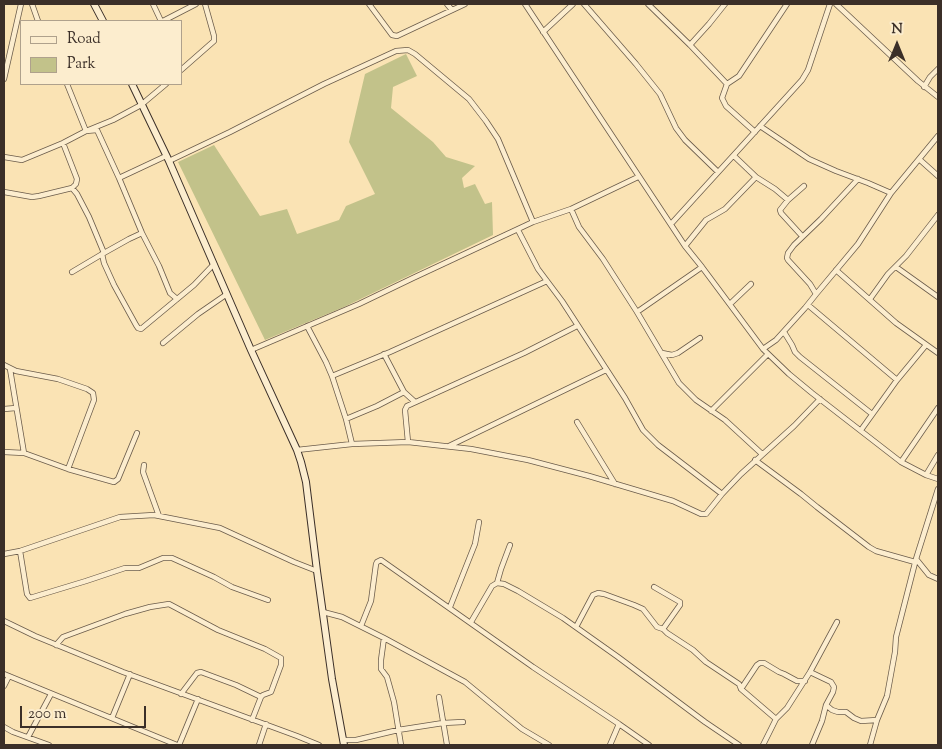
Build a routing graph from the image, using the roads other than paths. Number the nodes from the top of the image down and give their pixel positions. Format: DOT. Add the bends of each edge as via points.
graph roads {
  1 [pos="21,4"];
  2 [pos="32,4"];
  3 [pos="94,4"];
  4 [pos="153,4"];
  5 [pos="196,4"];
  6 [pos="205,4"];
  7 [pos="369,4"];
  8 [pos="447,4"];
  9 [pos="465,4"];
  10 [pos="524,4"];
  11 [pos="573,4"];
  12 [pos="584,4"];
  13 [pos="648,4"];
  14 [pos="725,4"];
  15 [pos="785,4"];
  16 [pos="830,4"];
  17 [pos="836,4"];
  18 [pos="452,10"];
  19 [pos="38,20"];
  20 [pos="102,20"];
  21 [pos="161,20"];
  22 [pos="164,20"];
  23 [pos="543,32"];
  24 [pos="690,45"];
  25 [pos="182,69"];
  26 [pos="938,69"];
  27 [pos="4,79"];
  28 [pos="728,84"];
  29 [pos="68,85"];
  30 [pos="132,85"];
  31 [pos="165,85"];
  32 [pos="924,87"];
  33 [pos="938,97"];
  34 [pos="141,105"];
  35 [pos="760,126"];
  36 [pos="86,131"];
  37 [pos="755,132"];
  38 [pos="938,136"];
  39 [pos="63,143"];
  40 [pos="734,156"];
  41 [pos="4,157"];
  42 [pos="167,158"];
  43 [pos="920,159"];
  44 [pos="718,172"];
  45 [pos="938,176"];
  46 [pos="638,177"];
  47 [pos="756,177"];
  48 [pos="119,178"];
  49 [pos="858,178"];
  50 [pos="804,186"];
  51 [pos="72,188"];
  52 [pos="4,192"];
  53 [pos="891,194"];
  54 [pos="788,200"];
  55 [pos="571,209"];
  56 [pos="938,215"];
  57 [pos="533,222"];
  58 [pos="671,224"];
  59 [pos="518,230"];
  60 [pos="142,234"];
  61 [pos="802,236"];
  62 [pos="685,246"];
  63 [pos="103,253"];
  64 [pos="214,264"];
  65 [pos="896,267"];
  66 [pos="702,268"];
  67 [pos="836,270"];
  68 [pos="72,272"];
  69 [pos="547,281"];
  70 [pos="751,284"];
  71 [pos="227,294"];
  72 [pos="816,294"];
  73 [pos="938,297"];
  74 [pos="178,299"];
  75 [pos="870,299"];
  76 [pos="730,304"];
  77 [pos="808,305"];
  78 [pos="637,312"];
  79 [pos="307,326"];
  80 [pos="578,326"];
  81 [pos="784,332"];
  82 [pos="700,338"];
  83 [pos="163,343"];
  84 [pos="926,345"];
  85 [pos="763,349"];
  86 [pos="251,350"];
  87 [pos="662,353"];
  88 [pos="938,353"];
  89 [pos="384,354"];
  90 [pos="768,354"];
  91 [pos="4,365"];
  92 [pos="10,369"];
  93 [pos="606,370"];
  94 [pos="332,376"];
  95 [pos="897,380"];
  96 [pos="404,392"];
  97 [pos="820,399"];
  98 [pos="414,402"];
  99 [pos="16,408"];
  100 [pos="938,408"];
  101 [pos="4,409"];
  102 [pos="711,411"];
  103 [pos="872,414"];
  104 [pos="346,419"];
  105 [pos="577,422"];
  106 [pos="861,430"];
  107 [pos="137,433"];
  108 [pos="408,442"];
  109 [pos="352,444"];
  110 [pos="448,446"];
  111 [pos="297,450"];
  112 [pos="4,452"];
  113 [pos="24,454"];
  114 [pos="762,454"];
  115 [pos="938,455"];
  116 [pos="755,460"];
  117 [pos="901,462"];
  118 [pos="144,465"];
  119 [pos="68,468"];
  120 [pos="926,475"];
  121 [pos="938,479"];
  122 [pos="615,484"];
  123 [pos="938,489"];
  124 [pos="722,494"];
  125 [pos="160,516"];
  126 [pos="479,522"];
  127 [pos="510,545"];
  128 [pos="20,551"];
  129 [pos="4,554"];
  130 [pos="916,561"];
  131 [pos="317,571"];
  132 [pos="938,579"];
  133 [pos="498,583"];
  134 [pos="654,587"];
  135 [pos="268,600"];
  136 [pos="450,607"];
  137 [pos="323,612"];
  138 [pos="4,621"];
  139 [pos="471,622"];
  140 [pos="837,622"];
  141 [pos="361,626"];
  142 [pos="576,627"];
  143 [pos="663,629"];
  144 [pos="384,638"];
  145 [pos="56,644"];
  146 [pos="810,672"];
  147 [pos="130,674"];
  148 [pos="6,675"];
  149 [pos="805,680"];
  150 [pos="4,686"];
  151 [pos="741,689"];
  152 [pos="51,694"];
  153 [pos="181,694"];
  154 [pos="439,696"];
  155 [pos="261,697"];
  156 [pos="198,699"];
  157 [pos="826,706"];
  158 [pos="112,718"];
  159 [pos="776,718"];
  160 [pos="252,720"];
  161 [pos="877,720"];
  162 [pos="463,722"];
  163 [pos="443,723"];
  164 [pos="266,724"];
  165 [pos="619,724"];
  166 [pos="4,727"];
  167 [pos="398,730"];
  168 [pos="28,737"];
  169 [pos="344,742"];
  170 [pos="49,745"];
  171 [pos="178,745"];
  172 [pos="260,745"];
  173 [pos="319,745"];
  174 [pos="401,745"];
  175 [pos="447,745"];
  176 [pos="549,745"];
  177 [pos="610,745"];
  178 [pos="649,745"];
  179 [pos="739,745"];
  180 [pos="763,745"];
  181 [pos="812,745"];
  182 [pos="870,745"];
  1 -- 27 [label="street"];
  2 -- 19 [label="street"];
  3 -- 20 [label="main road"];
  4 -- 21 [label="street"];
  5 -- 22 [label="street"];
  6 -- 25 [label="street" via="213,43"];
  7 -- 18 [label="street" via="395,36"];
  8 -- 18 [label="street"];
  9 -- 18 [label="street"];
  10 -- 23 [label="street"];
  11 -- 23 [label="street"];
  12 -- 44 [label="street" via="660,94 685,140"];
  13 -- 24 [label="street"];
  14 -- 24 [label="street"];
  15 -- 28 [label="street" via="739,76"];
  16 -- 35 [label="street" via="808,70"];
  17 -- 32 [label="street"];
  23 -- 46 [label="street"];
  24 -- 28 [label="street"];
  26 -- 32 [label="street"];
  28 -- 37 [label="street" via="722,98 726,106"];
  29 -- 36 [label="street"];
  30 -- 34 [label="main road"];
  31 -- 34 [label="street"];
  32 -- 33 [label="street"];
  34 -- 36 [label="street"];
  34 -- 42 [label="main road"];
  35 -- 37 [label="street"];
  35 -- 49 [label="street" via="810,159"];
  36 -- 39 [label="street"];
  36 -- 48 [label="street" via="97,130"];
  37 -- 40 [label="street"];
  38 -- 43 [label="street"];
  39 -- 41 [label="street" via="22,160"];
  39 -- 51 [label="street" via="77,179"];
  40 -- 44 [label="street"];
  40 -- 47 [label="street"];
  42 -- 48 [label="street"];
  42 -- 57 [label="street" via="230,132 396,51 408,50 469,99 486,121 498,139"];
  42 -- 64 [label="main road"];
  43 -- 45 [label="street"];
  43 -- 53 [label="street"];
  44 -- 58 [label="street"];
  46 -- 55 [label="street"];
  46 -- 58 [label="street"];
  47 -- 54 [label="street"];
  47 -- 62 [label="street" via="725,209 706,220"];
  48 -- 60 [label="street"];
  49 -- 53 [label="street"];
  49 -- 61 [label="street"];
  50 -- 54 [label="street"];
  51 -- 52 [label="street" via="32,197"];
  51 -- 63 [label="street"];
  53 -- 67 [label="street" via="858,244"];
  54 -- 61 [label="street" via="780,212"];
  55 -- 57 [label="street"];
  55 -- 78 [label="street" via="579,227"];
  56 -- 65 [label="street"];
  57 -- 59 [label="street"];
  58 -- 62 [label="street"];
  59 -- 69 [label="street"];
  59 -- 79 [label="street"];
  60 -- 63 [label="street"];
  60 -- 74 [label="street" via="170,293"];
  61 -- 72 [label="street" via="787,258"];
  62 -- 66 [label="street"];
  63 -- 68 [label="street"];
  63 -- 74 [label="street" via="114,285 139,329"];
  64 -- 71 [label="main road"];
  64 -- 74 [label="street"];
  65 -- 73 [label="street"];
  65 -- 75 [label="street"];
  66 -- 76 [label="street"];
  66 -- 78 [label="street"];
  67 -- 72 [label="street"];
  67 -- 75 [label="street"];
  69 -- 80 [label="street"];
  69 -- 89 [label="street"];
  70 -- 76 [label="street"];
  71 -- 83 [label="street"];
  71 -- 86 [label="main road"];
  72 -- 77 [label="street"];
  75 -- 84 [label="street"];
  76 -- 85 [label="street"];
  77 -- 81 [label="street"];
  77 -- 95 [label="street"];
  78 -- 87 [label="street"];
  79 -- 86 [label="street"];
  79 -- 94 [label="street"];
  80 -- 93 [label="street"];
  80 -- 98 [label="street"];
  81 -- 85 [label="street"];
  81 -- 103 [label="street" via="795,352"];
  82 -- 87 [label="street" via="678,354"];
  84 -- 88 [label="street"];
  84 -- 95 [label="street"];
  85 -- 90 [label="street"];
  86 -- 111 [label="main road"];
  87 -- 102 [label="street" via="679,383"];
  89 -- 94 [label="street"];
  89 -- 96 [label="street"];
  90 -- 97 [label="street"];
  90 -- 102 [label="street"];
  91 -- 92 [label="street"];
  92 -- 99 [label="street"];
  92 -- 119 [label="street" via="58,379 93,393 94,400"];
  93 -- 110 [label="street"];
  93 -- 124 [label="street" via="648,435"];
  94 -- 104 [label="street"];
  95 -- 103 [label="street"];
  96 -- 98 [label="street"];
  96 -- 104 [label="street"];
  97 -- 106 [label="street"];
  97 -- 114 [label="street"];
  98 -- 108 [label="street" via="405,410"];
  99 -- 101 [label="street"];
  99 -- 113 [label="street"];
  100 -- 117 [label="street"];
  102 -- 114 [label="street"];
  103 -- 106 [label="street"];
  104 -- 109 [label="street"];
  105 -- 122 [label="street"];
  106 -- 117 [label="street"];
  107 -- 119 [label="street" via="114,482"];
  108 -- 109 [label="street"];
  108 -- 110 [label="street"];
  109 -- 111 [label="street"];
  110 -- 122 [label="street" via="528,460"];
  111 -- 131 [label="main road" via="306,482"];
  112 -- 113 [label="street"];
  113 -- 119 [label="street"];
  114 -- 116 [label="street"];
  115 -- 120 [label="street"];
  116 -- 124 [label="street"];
  116 -- 130 [label="street" via="869,547"];
  117 -- 120 [label="street"];
  118 -- 125 [label="street" via="143,472"];
  120 -- 121 [label="street"];
  122 -- 124 [label="street" via="704,514"];
  123 -- 130 [label="street"];
  125 -- 128 [label="street" via="120,517"];
  125 -- 131 [label="street" via="220,528"];
  126 -- 136 [label="street" via="475,544"];
  127 -- 133 [label="street"];
  128 -- 129 [label="street"];
  128 -- 135 [label="street" via="30,598 125,568 139,568 163,558 172,558 232,587"];
  130 -- 132 [label="street" via="929,575"];
  130 -- 161 [label="street" via="896,637 887,696"];
  131 -- 137 [label="main road"];
  133 -- 139 [label="street" via="492,586"];
  133 -- 142 [label="street" via="518,591"];
  134 -- 143 [label="street" via="680,602"];
  136 -- 139 [label="street"];
  136 -- 141 [label="street" via="384,561 379,561 370,606"];
  137 -- 141 [label="street"];
  137 -- 169 [label="main road"];
  138 -- 145 [label="street"];
  139 -- 165 [label="street"];
  140 -- 146 [label="street"];
  141 -- 144 [label="street"];
  142 -- 143 [label="street" via="593,596 598,593 643,609 657,627"];
  142 -- 179 [label="street"];
  143 -- 151 [label="street"];
  144 -- 167 [label="street" via="381,669 387,677 394,702"];
  144 -- 176 [label="street" via="465,682 522,729"];
  145 -- 147 [label="street"];
  145 -- 155 [label="street" via="63,638 125,614 169,604 281,658 271,692"];
  146 -- 149 [label="street"];
  146 -- 157 [label="street" via="833,684"];
  147 -- 153 [label="street"];
  147 -- 158 [label="street"];
  148 -- 150 [label="street"];
  148 -- 152 [label="street"];
  149 -- 151 [label="street" via="797,681 760,664"];
  149 -- 159 [label="street" via="787,708"];
  151 -- 159 [label="street"];
  152 -- 158 [label="street"];
  152 -- 168 [label="street"];
  153 -- 155 [label="street" via="201,672"];
  153 -- 156 [label="street"];
  154 -- 163 [label="street"];
  155 -- 160 [label="street"];
  156 -- 160 [label="street"];
  156 -- 171 [label="street"];
  157 -- 161 [label="street" via="861,720"];
  157 -- 181 [label="street"];
  158 -- 171 [label="street"];
  159 -- 180 [label="street"];
  160 -- 164 [label="street"];
  161 -- 182 [label="street"];
  162 -- 163 [label="street"];
  163 -- 167 [label="street"];
  163 -- 175 [label="street"];
  164 -- 172 [label="street"];
  164 -- 173 [label="street"];
  165 -- 177 [label="street"];
  165 -- 178 [label="street"];
  166 -- 168 [label="street"];
  167 -- 169 [label="street"];
  167 -- 174 [label="street"];
  168 -- 170 [label="street"];
}
